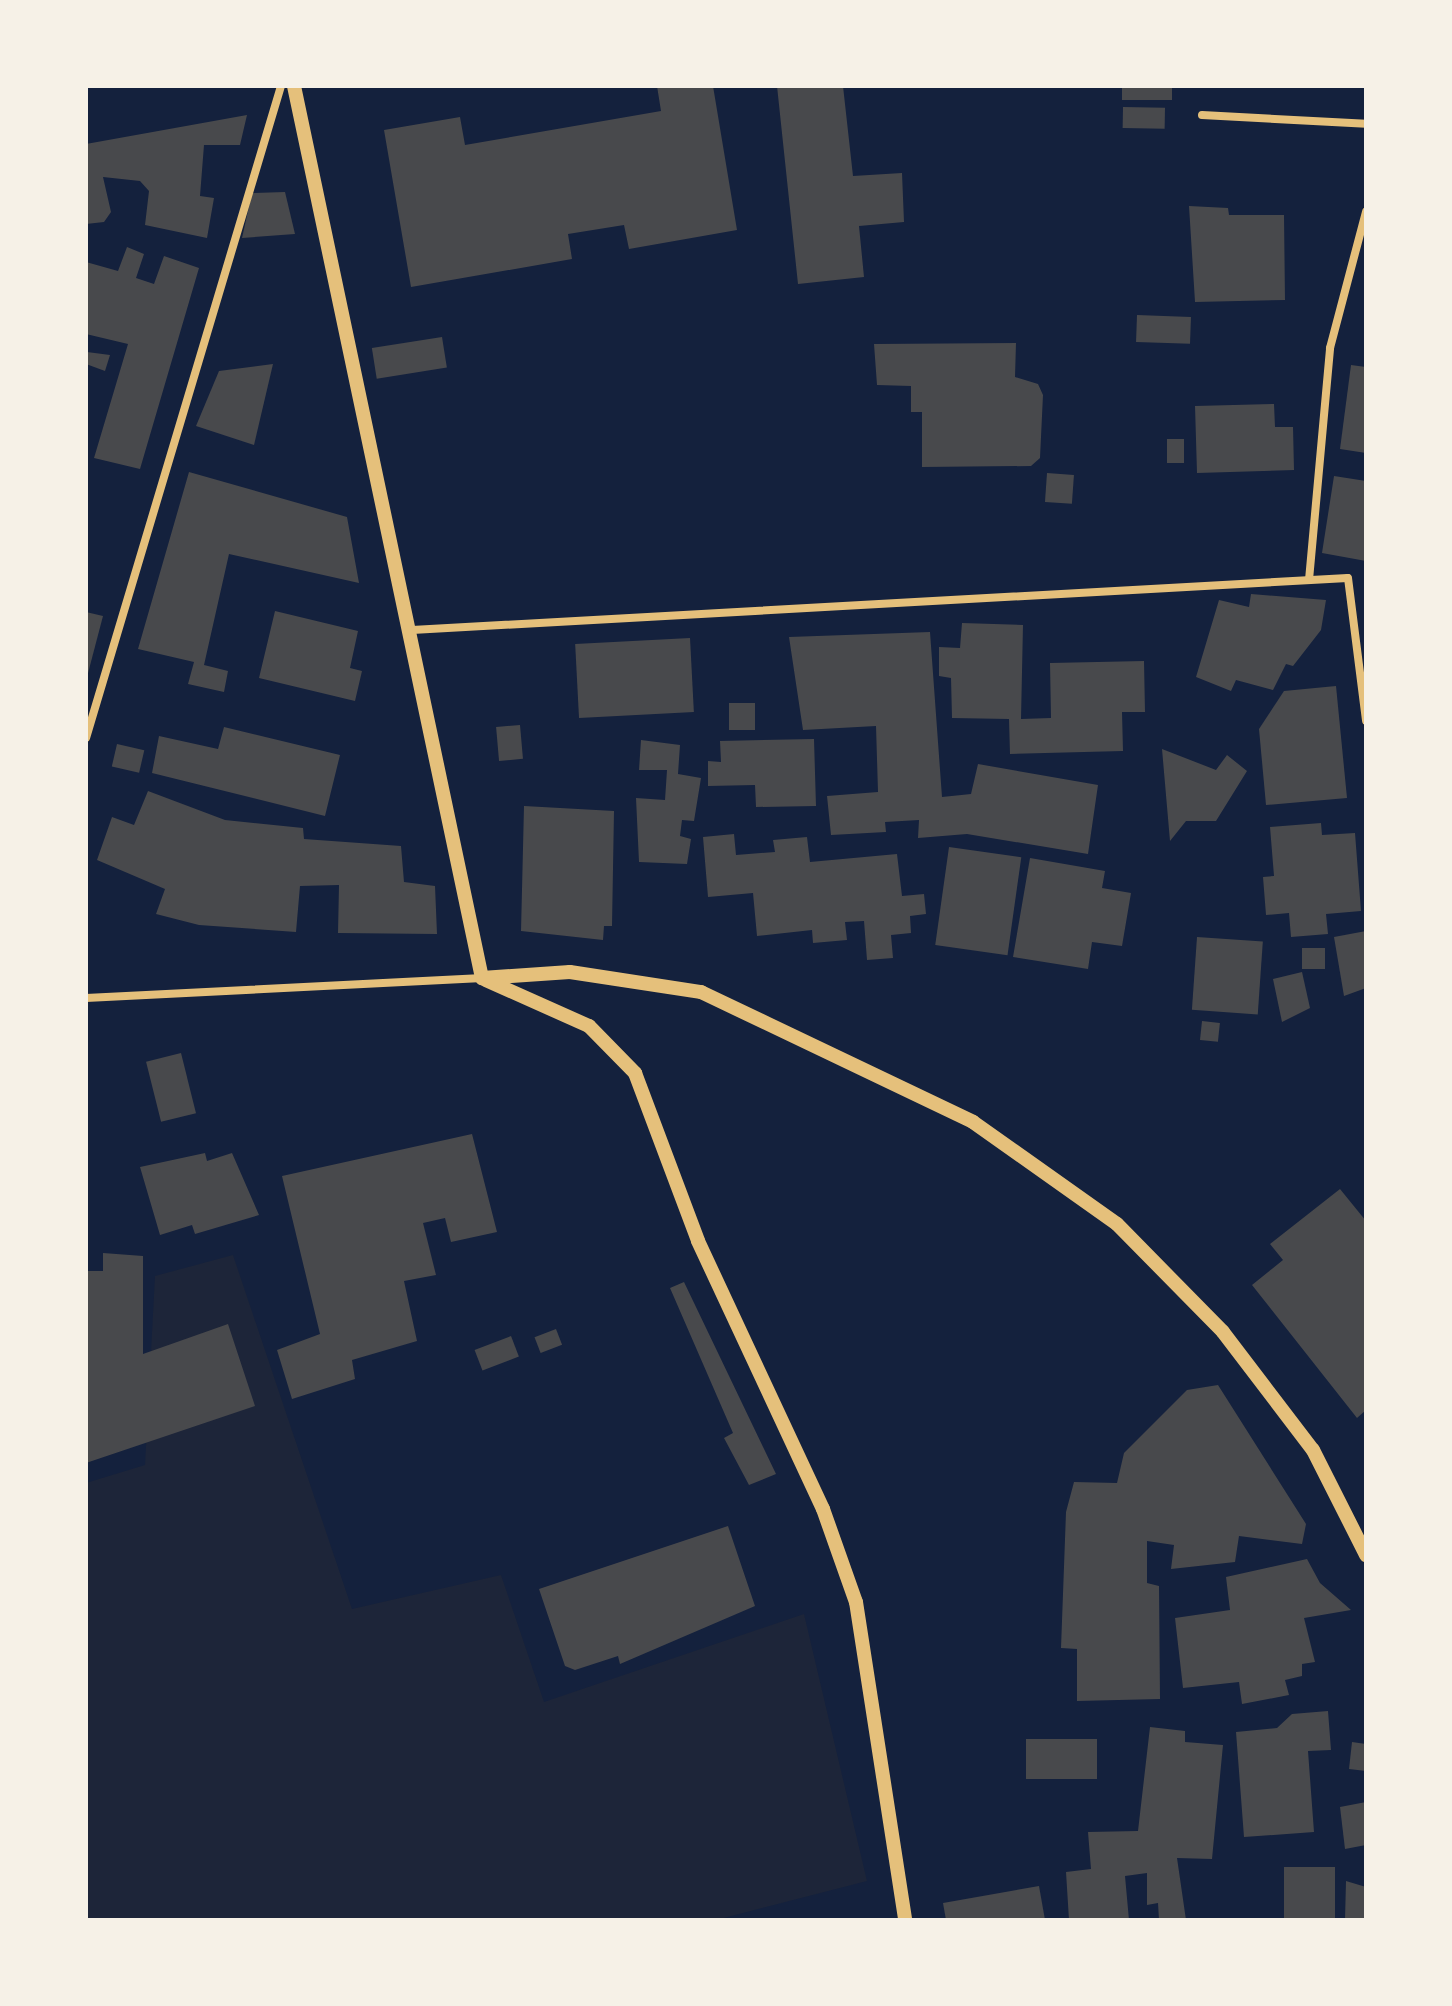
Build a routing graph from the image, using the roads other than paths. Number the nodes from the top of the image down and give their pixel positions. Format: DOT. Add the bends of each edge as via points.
graph roads {
  1 [pos="281,86"];
  2 [pos="294,86"];
  3 [pos="1202,115"];
  4 [pos="1366,124"];
  5 [pos="1366,212"];
  6 [pos="1309,580"];
  7 [pos="412,630"];
  8 [pos="1366,721"];
  9 [pos="86,738"];
  10 [pos="482,978"];
  11 [pos="86,998"];
  12 [pos="1366,1555"];
  13 [pos="905,1920"];
  1 -- 9 [label="street"];
  2 -- 7 [label="street"];
  3 -- 4 [label="street"];
  5 -- 6 [label="street" via="1330,348"];
  6 -- 7 [label="street"];
  6 -- 8 [label="street" via="1348,578"];
  7 -- 10 [label="street"];
  10 -- 11 [label="street"];
  10 -- 12 [label="street" via="570,972 701,992 973,1122 1117,1224 1223,1332 1313,1450"];
  10 -- 13 [label="street" via="589,1026 635,1073 698,1241 823,1509 856,1602"];
}
